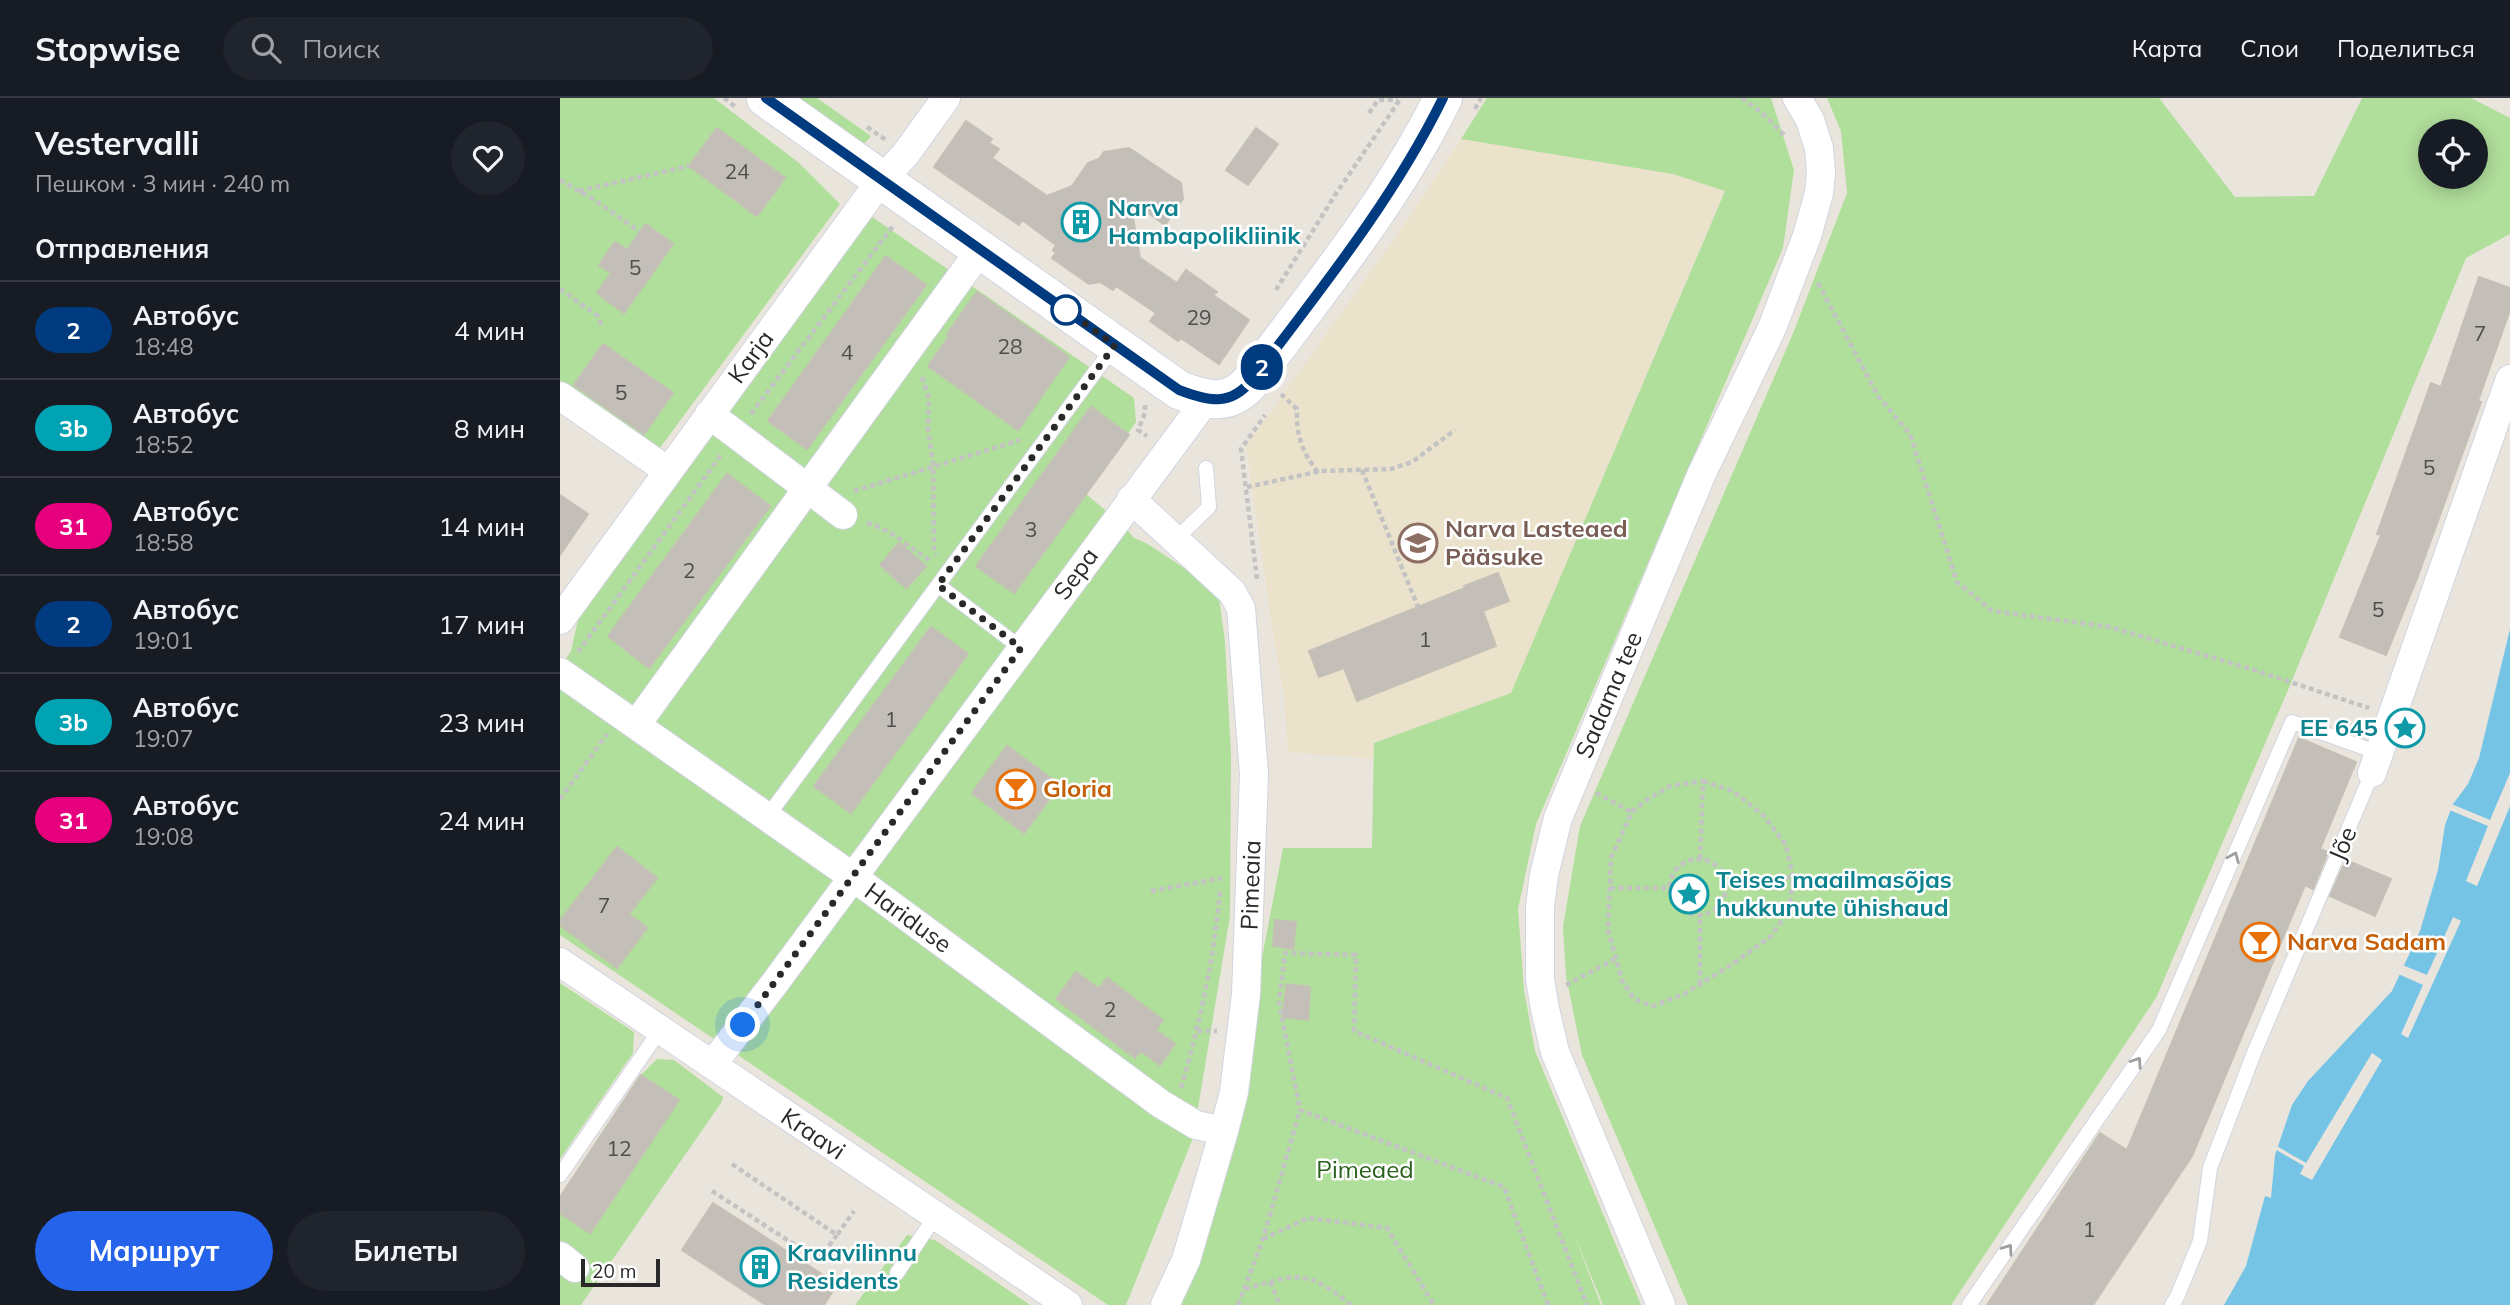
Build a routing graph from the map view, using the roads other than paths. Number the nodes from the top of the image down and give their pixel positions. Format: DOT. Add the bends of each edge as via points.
graph roads {
  1 [pos="766,98"];
  2 [pos="946,98"];
  3 [pos="1443,98"];
  4 [pos="1797,98"];
  5 [pos="881,180"];
  6 [pos="981,249"];
  7 [pos="1115,345"];
  8 [pos="2510,379"];
  9 [pos="560,396"];
  10 [pos="1206,400"];
  11 [pos="709,414"];
  12 [pos="1206,468"];
  13 [pos="667,471"];
  14 [pos="1131,499"];
  15 [pos="825,502"];
  16 [pos="1175,540"];
  17 [pos="938,585"];
  18 [pos="560,620"];
  19 [pos="1021,648"];
  20 [pos="560,672"];
  21 [pos="624,725"];
  22 [pos="2376,763"];
  23 [pos="767,817"];
  24 [pos="853,877"];
  25 [pos="560,962"];
  26 [pos="660,1030"];
  27 [pos="712,1065"];
  28 [pos="1224,1131"];
  29 [pos="560,1175"];
  30 [pos="935,1217"];
  31 [pos="897,1273"];
  32 [pos="1068,1305"];
  33 [pos="1165,1305"];
  34 [pos="1661,1305"];
  35 [pos="1969,1305"];
  36 [pos="2172,1305"];
  1 -- 5 [label="street"];
  2 -- 5 [label="street, Karja"];
  3 -- 10 [label="street" via="1423,138 1356,239 1245,389 1219,400"];
  4 -- 34 [label="street, Sadama tee" via="1819,148 1821,173 1807,236 1772,328 1702,473 1558,818 1540,907 1541,979 1555,1052"];
  5 -- 6 [label="street"];
  5 -- 11 [label="street, Karja"];
  6 -- 7 [label="street"];
  6 -- 15 [label="street" via="908,352"];
  7 -- 10 [label="street" via="1179,390"];
  7 -- 17 [label="lane"];
  8 -- 22 [label="street, Jõe"];
  9 -- 13 [label="street"];
  10 -- 14 [label="street, Sepa"];
  11 -- 13 [label="street, Karja"];
  11 -- 15 [label="street"];
  12 -- 16 [label="lane" via="1209,507"];
  13 -- 18 [label="street, Karja"];
  14 -- 16 [label="street, Pimeaia"];
  14 -- 19 [label="street, Sepa"];
  15 -- 21 [label="street"];
  16 -- 28 [label="street, Pimeaia" via="1232,592 1241,608 1245,645 1254,774 1246,994 1234,1092"];
  17 -- 19 [label="lane"];
  17 -- 23 [label="lane"];
  19 -- 24 [label="street, Sepa"];
  20 -- 21 [label="street, Hariduse"];
  21 -- 23 [label="street, Hariduse"];
  35 -- 22 [label="lane, one-way" via="2159,1030 2292,722"];
  22 -- 36 [label="lane, Jõe" via="2210,1168 2200,1241"];
  23 -- 24 [label="street, Hariduse"];
  24 -- 27 [label="street, Sepa"];
  24 -- 28 [label="street, Hariduse" via="1174,1112 1196,1125"];
  25 -- 26 [label="street, Kraavi"];
  26 -- 27 [label="street, Kraavi"];
  26 -- 29 [label="lane"];
  27 -- 30 [label="street, Kraavi"];
  28 -- 33 [label="street, Pimeaia" via="1186,1260"];
  30 -- 31 [label="lane"];
  30 -- 32 [label="street, Kraavi"];
}
